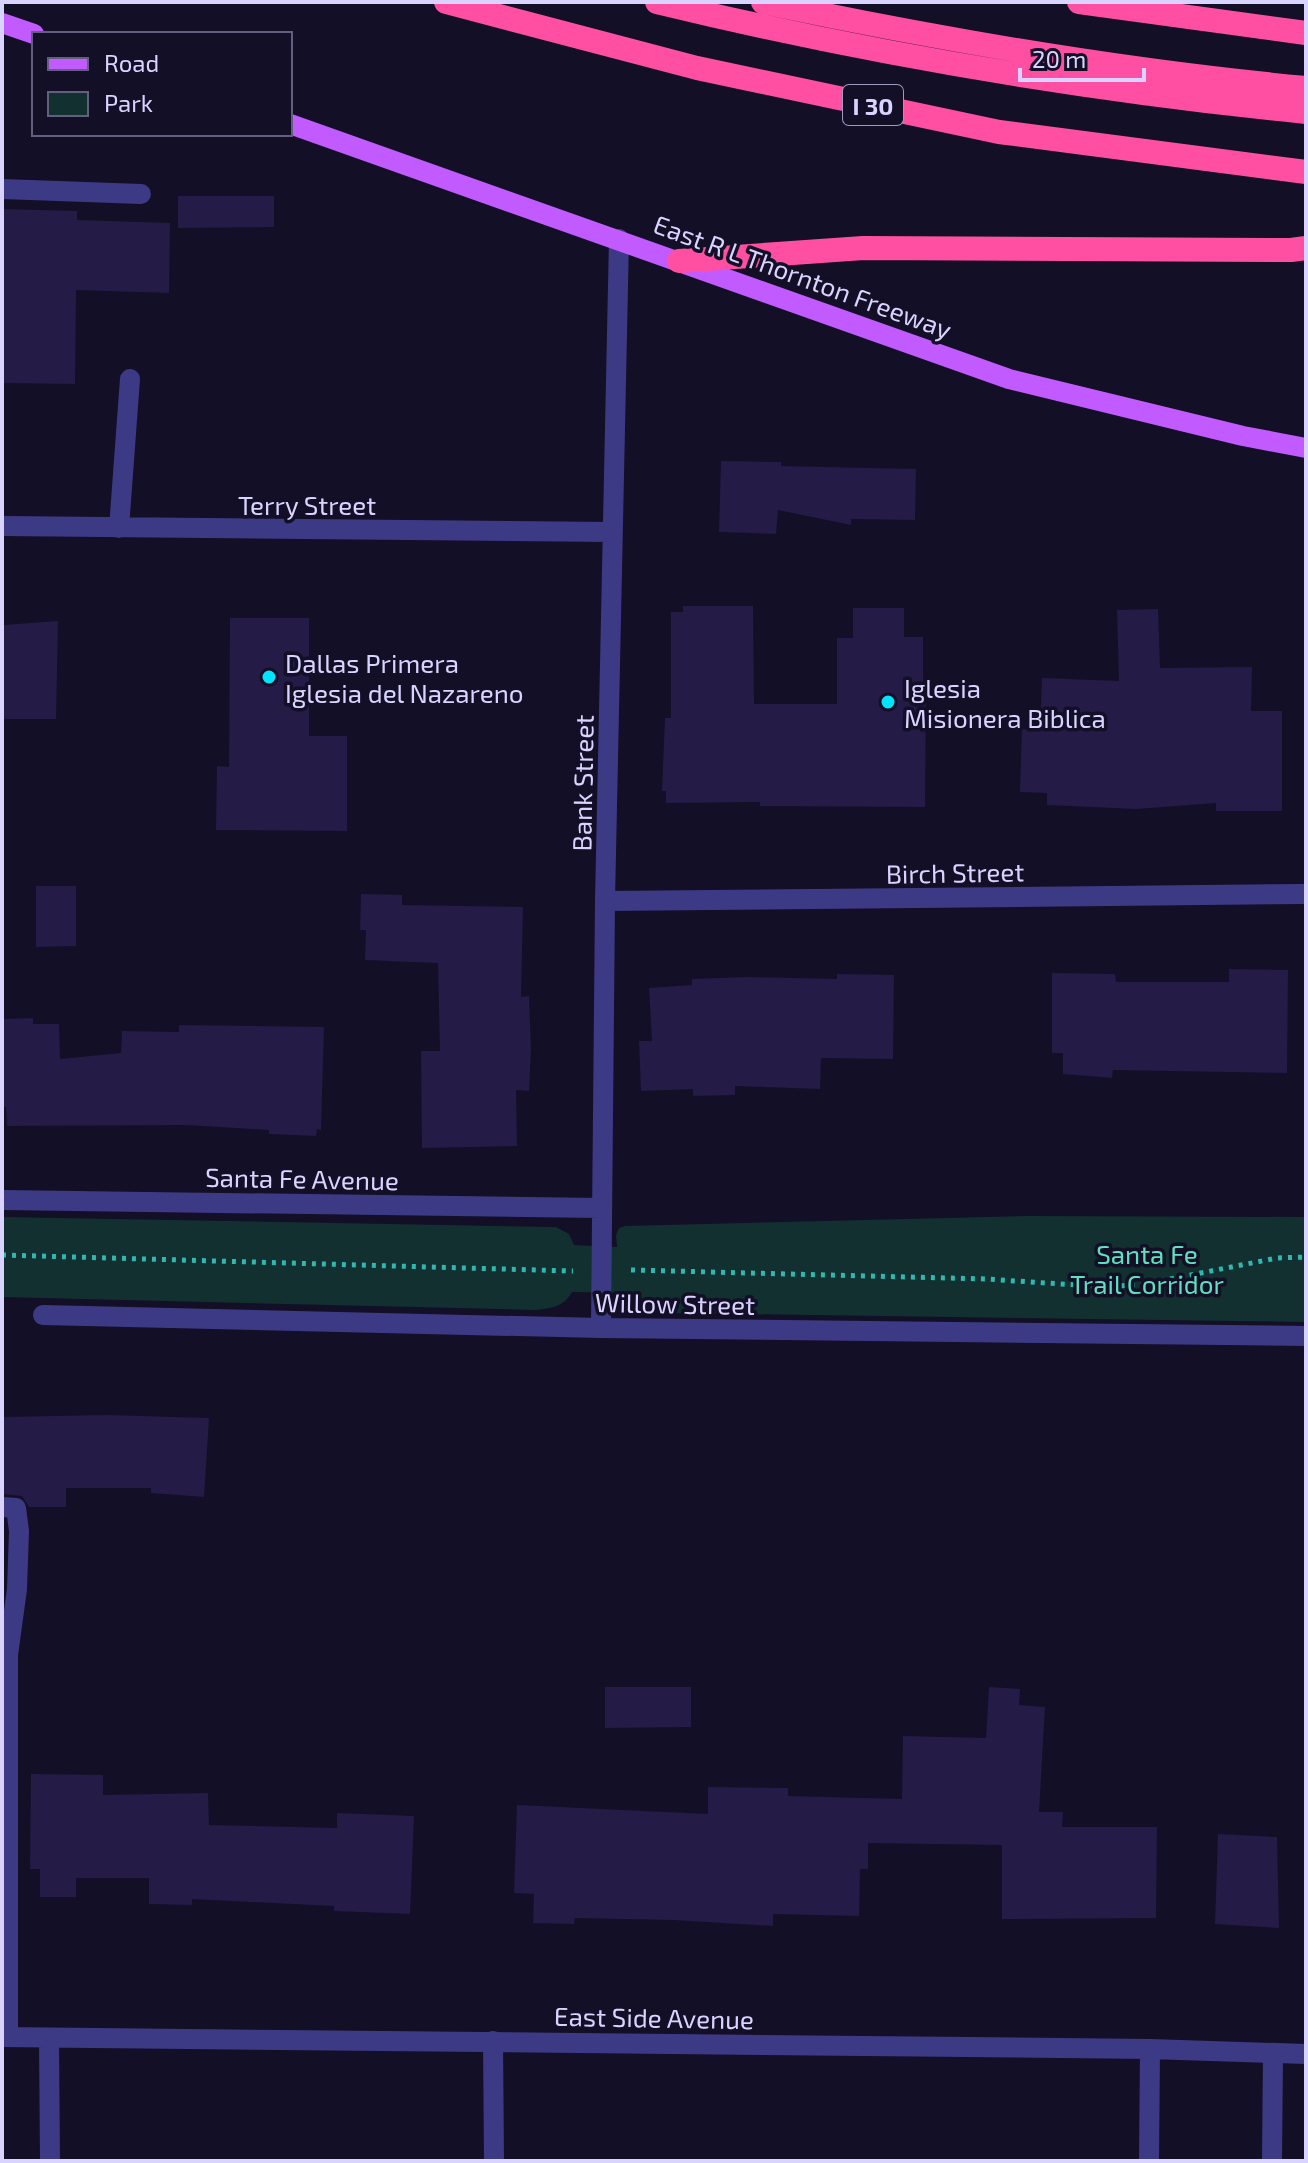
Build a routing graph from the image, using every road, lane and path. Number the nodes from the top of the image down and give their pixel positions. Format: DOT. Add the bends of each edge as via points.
graph roads {
  1 [pos="446,2"];
  2 [pos="657,2"];
  3 [pos="763,2"];
  4 [pos="1079,2"];
  5 [pos="2,23"];
  6 [pos="32,33"];
  7 [pos="1306,33"];
  8 [pos="1306,88"];
  9 [pos="1306,112"];
  10 [pos="292,125"];
  11 [pos="1306,172"];
  12 [pos="2,189"];
  13 [pos="141,194"];
  14 [pos="619,239"];
  15 [pos="1306,248"];
  16 [pos="679,261"];
  17 [pos="130,379"];
  18 [pos="1306,448"];
  19 [pos="2,526"];
  20 [pos="119,528"];
  21 [pos="612,532"];
  22 [pos="1306,894"];
  23 [pos="605,901"];
  24 [pos="2,1200"];
  25 [pos="601,1208"];
  26 [pos="2,1255"];
  27 [pos="1306,1257"];
  28 [pos="578,1270"];
  29 [pos="627,1270"];
  30 [pos="43,1315"];
  31 [pos="601,1328"];
  32 [pos="1306,1336"];
  33 [pos="2,1507"];
  34 [pos="5,2037"];
  35 [pos="49,2038"];
  36 [pos="493,2041"];
  37 [pos="1150,2049"];
  38 [pos="1273,2053"];
  39 [pos="1306,2054"];
  40 [pos="50,2161"];
  41 [pos="494,2161"];
  42 [pos="1149,2161"];
  43 [pos="1272,2161"];
  1 -- 11 [label="highway, I 30" via="697,68 999,132"];
  2 -- 9 [label="highway" via="921,59 1164,97"];
  3 -- 8 [label="highway" via="1053,56"];
  4 -- 7 [label="highway"];
  5 -- 6 [label="main road"];
  10 -- 14 [label="main road, East R L Thornton Freeway"];
  12 -- 13 [label="street"];
  14 -- 16 [label="main road, East R L Thornton Freeway"];
  14 -- 21 [label="street, Bank Street"];
  15 -- 16 [label="highway" via="863,248"];
  16 -- 18 [label="main road, East R L Thornton Freeway" via="1009,379"];
  17 -- 20 [label="street"];
  19 -- 20 [label="street, Terry Street"];
  20 -- 21 [label="street, Terry Street"];
  21 -- 23 [label="street, Bank Street"];
  22 -- 23 [label="street, Birch Street"];
  23 -- 25 [label="street, Bank Street"];
  24 -- 25 [label="street, Santa Fe Avenue"];
  25 -- 31 [label="street, Bank Street"];
  26 -- 28 [label="path"];
  27 -- 29 [label="path" via="1107,1287"];
  30 -- 31 [label="street, Willow Street"];
  31 -- 32 [label="street, Willow Street"];
  33 -- 34 [label="street" via="16,1508 19,1531 8,1655"];
  34 -- 35 [label="street, East Side Avenue"];
  35 -- 36 [label="street, East Side Avenue"];
  35 -- 40 [label="street"];
  36 -- 37 [label="street, East Side Avenue"];
  36 -- 41 [label="street"];
  37 -- 38 [label="street, East Side Avenue"];
  37 -- 42 [label="street"];
  38 -- 39 [label="street, East Side Avenue"];
  38 -- 43 [label="street"];
}
